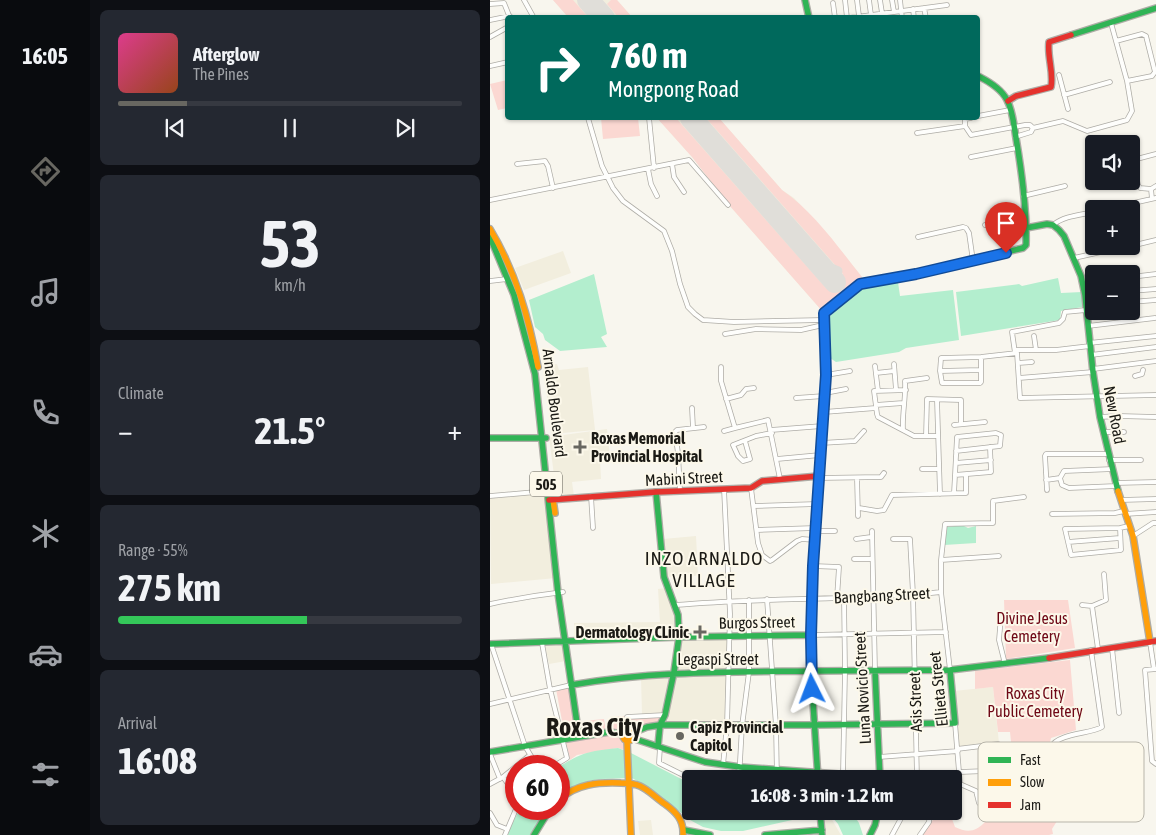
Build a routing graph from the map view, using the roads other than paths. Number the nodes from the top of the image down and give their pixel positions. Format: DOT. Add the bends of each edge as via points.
graph roads {
  1 [pos="524,0"];
  2 [pos="804,0"];
  3 [pos="845,0"];
  4 [pos="857,0"];
  5 [pos="869,0"];
  6 [pos="880,0"];
  7 [pos="892,0"];
  8 [pos="900,0"];
  9 [pos="833,3"];
  10 [pos="490,4"];
  11 [pos="947,5"];
  12 [pos="924,8"];
  13 [pos="1156,8"];
  14 [pos="913,9"];
  15 [pos="901,11"];
  16 [pos="894,12"];
  17 [pos="509,15"];
  18 [pos="532,15"];
  19 [pos="808,15"];
  20 [pos="835,15"];
  21 [pos="848,15"];
  22 [pos="858,15"];
  23 [pos="870,15"];
  24 [pos="881,15"];
  25 [pos="902,15"];
  26 [pos="914,15"];
  27 [pos="925,15"];
  28 [pos="505,18"];
  29 [pos="490,20"];
  30 [pos="1111,23"];
  31 [pos="505,29"];
  32 [pos="490,37"];
  33 [pos="1116,41"];
  34 [pos="505,63"];
  35 [pos="490,66"];
  36 [pos="1059,75"];
  37 [pos="980,78"];
  38 [pos="1127,81"];
  39 [pos="1110,82"];
  40 [pos="1051,87"];
  41 [pos="1062,87"];
  42 [pos="1064,95"];
  43 [pos="1008,102"];
  44 [pos="1068,109"];
  45 [pos="1010,110"];
  46 [pos="980,116"];
  47 [pos="589,120"];
  48 [pos="649,120"];
  49 [pos="965,120"];
  50 [pos="965,126"];
  51 [pos="1014,127"];
  52 [pos="1033,128"];
  53 [pos="917,133"];
  54 [pos="1016,137"];
  55 [pos="1017,148"];
  56 [pos="1156,154"];
  57 [pos="971,157"];
  58 [pos="517,164"];
  59 [pos="672,164"];
  60 [pos="654,168"];
  61 [pos="648,169"];
  62 [pos="1066,186"];
  63 [pos="1156,186"];
  64 [pos="553,188"];
  65 [pos="1151,189"];
  66 [pos="684,192"];
  67 [pos="657,196"];
  68 [pos="1023,196"];
  69 [pos="1154,198"];
  70 [pos="490,200"];
  71 [pos="1140,201"];
  72 [pos="728,205"];
  73 [pos="1085,214"];
  74 [pos="1025,217"];
  75 [pos="985,225"];
  76 [pos="1053,226"];
  77 [pos="1026,228"];
  78 [pos="491,234"];
  79 [pos="918,237"];
  80 [pos="1156,240"];
  81 [pos="1140,244"];
  82 [pos="1088,255"];
  83 [pos="1074,258"];
  84 [pos="974,261"];
  85 [pos="1156,274"];
  86 [pos="1140,276"];
  87 [pos="512,278"];
  88 [pos="490,280"];
  89 [pos="1083,284"];
  90 [pos="1156,289"];
  91 [pos="1140,290"];
  92 [pos="1085,295"];
  93 [pos="1156,300"];
  94 [pos="1140,301"];
  95 [pos="1085,308"];
  96 [pos="1155,318"];
  97 [pos="1087,320"];
  98 [pos="823,322"];
  99 [pos="1088,326"];
  100 [pos="724,334"];
  101 [pos="1034,336"];
  102 [pos="1156,336"];
  103 [pos="1127,339"];
  104 [pos="1089,345"];
  105 [pos="1156,347"];
  106 [pos="1036,350"];
  107 [pos="1128,350"];
  108 [pos="1015,352"];
  109 [pos="1091,355"];
  110 [pos="981,357"];
  111 [pos="1156,361"];
  112 [pos="1032,362"];
  113 [pos="1018,363"];
  114 [pos="1141,363"];
  115 [pos="894,364"];
  116 [pos="875,366"];
  117 [pos="721,367"];
  118 [pos="980,370"];
  119 [pos="1093,370"];
  120 [pos="850,371"];
  121 [pos="894,371"];
  122 [pos="940,371"];
  123 [pos="876,373"];
  124 [pos="826,375"];
  125 [pos="1136,376"];
  126 [pos="927,378"];
  127 [pos="1019,378"];
  128 [pos="754,388"];
  129 [pos="846,389"];
  130 [pos="896,390"];
  131 [pos="906,390"];
  132 [pos="878,391"];
  133 [pos="824,394"];
  134 [pos="1156,395"];
  135 [pos="1097,397"];
  136 [pos="796,398"];
  137 [pos="726,399"];
  138 [pos="938,400"];
  139 [pos="903,403"];
  140 [pos="876,406"];
  141 [pos="692,408"];
  142 [pos="824,412"];
  143 [pos="1100,417"];
  144 [pos="1156,417"];
  145 [pos="984,422"];
  146 [pos="961,424"];
  147 [pos="954,425"];
  148 [pos="822,426"];
  149 [pos="704,427"];
  150 [pos="693,428"];
  151 [pos="735,428"];
  152 [pos="904,430"];
  153 [pos="724,431"];
  154 [pos="864,431"];
  155 [pos="771,432"];
  156 [pos="1104,432"];
  157 [pos="1124,432"];
  158 [pos="926,436"];
  159 [pos="938,436"];
  160 [pos="490,438"];
  161 [pos="544,438"];
  162 [pos="745,441"];
  163 [pos="821,443"];
  164 [pos="990,447"];
  165 [pos="956,451"];
  166 [pos="820,455"];
  167 [pos="1109,457"];
  168 [pos="777,459"];
  169 [pos="991,460"];
  170 [pos="1141,460"];
  171 [pos="956,464"];
  172 [pos="922,469"];
  173 [pos="939,469"];
  174 [pos="1113,470"];
  175 [pos="884,473"];
  176 [pos="966,475"];
  177 [pos="955,476"];
  178 [pos="819,477"];
  179 [pos="857,478"];
  180 [pos="1060,478"];
  181 [pos="780,479"];
  182 [pos="1046,480"];
  183 [pos="1156,482"];
  184 [pos="1116,484"];
  185 [pos="751,488"];
  186 [pos="724,490"];
  187 [pos="1047,490"];
  188 [pos="550,491"];
  189 [pos="680,491"];
  190 [pos="656,492"];
  191 [pos="954,493"];
  192 [pos="940,494"];
  193 [pos="490,496"];
  194 [pos="591,496"];
  195 [pos="1024,496"];
  196 [pos="1156,499"];
  197 [pos="551,500"];
  198 [pos="1121,500"];
  199 [pos="817,504"];
  200 [pos="754,506"];
  201 [pos="859,508"];
  202 [pos="1125,512"];
  203 [pos="1156,512"];
  204 [pos="1052,514"];
  205 [pos="858,516"];
  206 [pos="1156,523"];
  207 [pos="1129,526"];
  208 [pos="593,528"];
  209 [pos="1120,528"];
  210 [pos="815,529"];
  211 [pos="757,530"];
  212 [pos="835,531"];
  213 [pos="872,531"];
  214 [pos="1132,536"];
  215 [pos="872,537"];
  216 [pos="1120,538"];
  217 [pos="856,539"];
  218 [pos="814,540"];
  219 [pos="893,540"];
  220 [pos="1068,542"];
  221 [pos="999,556"];
  222 [pos="854,559"];
  223 [pos="872,559"];
  224 [pos="941,560"];
  225 [pos="813,566"];
  226 [pos="1104,574"];
  227 [pos="940,592"];
  228 [pos="561,593"];
  229 [pos="913,594"];
  230 [pos="872,597"];
  231 [pos="811,598"];
  232 [pos="837,598"];
  233 [pos="844,598"];
  234 [pos="767,599"];
  235 [pos="730,600"];
  236 [pos="749,600"];
  237 [pos="490,604"];
  238 [pos="674,605"];
  239 [pos="1082,605"];
  240 [pos="1092,606"];
  241 [pos="1001,616"];
  242 [pos="946,632"];
  243 [pos="914,633"];
  244 [pos="873,634"];
  245 [pos="811,635"];
  246 [pos="844,635"];
  247 [pos="728,636"];
  248 [pos="749,636"];
  249 [pos="770,636"];
  250 [pos="679,637"];
  251 [pos="1153,641"];
  252 [pos="567,642"];
  253 [pos="542,643"];
  254 [pos="491,644"];
  255 [pos="1112,648"];
  256 [pos="1098,649"];
  257 [pos="1091,650"];
  258 [pos="1005,664"];
  259 [pos="1155,669"];
  260 [pos="915,670"];
  261 [pos="950,670"];
  262 [pos="811,671"];
  263 [pos="845,671"];
  264 [pos="875,671"];
  265 [pos="674,672"];
  266 [pos="729,672"];
  267 [pos="748,672"];
  268 [pos="773,672"];
  269 [pos="573,685"];
  270 [pos="550,689"];
  271 [pos="510,700"];
  272 [pos="490,704"];
  273 [pos="1119,714"];
  274 [pos="665,715"];
  275 [pos="660,724"];
  276 [pos="917,724"];
  277 [pos="955,724"];
  278 [pos="727,725"];
  279 [pos="815,725"];
  280 [pos="878,725"];
  281 [pos="742,726"];
  282 [pos="776,726"];
  283 [pos="844,726"];
  284 [pos="629,735"];
  285 [pos="581,737"];
  286 [pos="562,740"];
  287 [pos="1057,742"];
  288 [pos="525,746"];
  289 [pos="659,747"];
  290 [pos="978,747"];
  291 [pos="958,750"];
  292 [pos="490,753"];
  293 [pos="916,754"];
  294 [pos="530,755"];
  295 [pos="566,755"];
  296 [pos="879,757"];
  297 [pos="1156,764"];
  298 [pos="723,765"];
  299 [pos="740,767"];
  300 [pos="740,770"];
  301 [pos="777,770"];
  302 [pos="818,770"];
  303 [pos="843,770"];
  304 [pos="880,770"];
  305 [pos="917,770"];
  306 [pos="960,770"];
  307 [pos="978,771"];
  308 [pos="962,772"];
  309 [pos="505,775"];
  310 [pos="682,775"];
  311 [pos="501,778"];
  312 [pos="628,781"];
  313 [pos="505,783"];
  314 [pos="490,784"];
  315 [pos="962,785"];
  316 [pos="570,791"];
  317 [pos="978,799"];
  318 [pos="490,813"];
  319 [pos="511,820"];
  320 [pos="543,820"];
  321 [pos="876,820"];
  322 [pos="901,820"];
  323 [pos="929,820"];
  324 [pos="507,829"];
  325 [pos="822,832"];
  326 [pos="683,833"];
  327 [pos="505,835"];
  328 [pos="534,835"];
  329 [pos="631,835"];
  330 [pos="710,835"];
  331 [pos="764,835"];
  332 [pos="870,835"];
  333 [pos="892,835"];
  334 [pos="920,835"];
  1 -- 18 [label="street"];
  2 -- 19 [label="main road"];
  3 -- 21 [label="street"];
  4 -- 22 [label="street"];
  5 -- 23 [label="street"];
  6 -- 24 [label="street"];
  7 -- 16 [label="street"];
  8 -- 15 [label="street"];
  9 -- 20 [label="street"];
  10 -- 17 [label="street" via="504,3"];
  11 -- 12 [label="street"];
  12 -- 14 [label="street"];
  12 -- 27 [label="street"];
  13 -- 30 [label="main road"];
  14 -- 15 [label="street"];
  14 -- 26 [label="street"];
  15 -- 16 [label="street"];
  15 -- 25 [label="street"];
  16 -- 24 [label="street"];
  23 -- 24 [label="street"];
  28 -- 29 [label="street"];
  30 -- 33 [label="street"];
  30 -- 40 [label="main road" via="1049,42"];
  31 -- 32 [label="street"];
  33 -- 38 [label="street"];
  33 -- 38 [label="street" via="1142,34 1146,36 1155,72 1152,76"];
  34 -- 35 [label="street"];
  36 -- 41 [label="street"];
  37 -- 43 [label="main road"];
  38 -- 52 [label="street" via="1132,111 1128,120 1087,131 1062,121"];
  39 -- 42 [label="street"];
  40 -- 41 [label="street"];
  40 -- 43 [label="main road" via="1016,96"];
  41 -- 42 [label="street"];
  42 -- 44 [label="street"];
  43 -- 45 [label="main road"];
  45 -- 46 [label="street"];
  45 -- 51 [label="main road"];
  47 -- 98 [label="street" via="602,166 613,188 623,201 664,231 688,307 695,314 703,320 734,322"];
  48 -- 60 [label="street"];
  49 -- 50 [label="street"];
  50 -- 51 [label="street" via="971,135"];
  50 -- 53 [label="street"];
  51 -- 52 [label="street" via="1030,125"];
  51 -- 54 [label="main road"];
  52 -- 54 [label="street" via="1031,132"];
  54 -- 55 [label="main road"];
  55 -- 57 [label="street"];
  55 -- 68 [label="main road"];
  56 -- 65 [label="street" via="1133,160 1138,185"];
  58 -- 64 [label="street" via="545,161"];
  59 -- 60 [label="street"];
  59 -- 66 [label="street" via="674,176"];
  59 -- 72 [label="street" via="689,160"];
  60 -- 61 [label="street"];
  61 -- 64 [label="street"];
  61 -- 67 [label="street"];
  62 -- 68 [label="street"];
  63 -- 65 [label="street"];
  64 -- 70 [label="street"];
  65 -- 69 [label="street"];
  68 -- 74 [label="main road"];
  69 -- 71 [label="street"];
  73 -- 76 [label="street" via="1058,220"];
  74 -- 75 [label="street"];
  74 -- 77 [label="main road"];
  76 -- 77 [label="main road"];
  76 -- 83 [label="main road, New Road" via="1064,236"];
  77 -- 84 [label="main road" via="1025,247"];
  78 -- 87 [label="main road, Arnaldo Boulevard / 505"];
  79 -- 84 [label="street" via="966,228"];
  80 -- 81 [label="street"];
  82 -- 83 [label="street"];
  83 -- 89 [label="main road, New Road"];
  84 -- 98 [label="main road" via="860,284 826,310"];
  85 -- 86 [label="street"];
  87 -- 88 [label="street"];
  87 -- 161 [label="main road, Arnaldo Boulevard / 505" via="535,374"];
  89 -- 92 [label="main road, New Road"];
  90 -- 91 [label="street"];
  93 -- 94 [label="street"];
  95 -- 108 [label="street" via="1065,312 1059,323 1012,332"];
  96 -- 99 [label="street"];
  97 -- 99 [label="main road, New Road"];
  98 -- 100 [label="street" via="801,330 756,329"];
  98 -- 124 [label="main road"];
  99 -- 104 [label="main road, New Road"];
  101 -- 106 [label="street"];
  102 -- 103 [label="street"];
  103 -- 104 [label="street"];
  103 -- 107 [label="street"];
  104 -- 106 [label="street"];
  104 -- 109 [label="main road, New Road"];
  105 -- 107 [label="street"];
  106 -- 108 [label="street"];
  107 -- 109 [label="street"];
  108 -- 110 [label="street"];
  108 -- 113 [label="street" via="1018,353"];
  109 -- 119 [label="main road, New Road"];
  110 -- 118 [label="street"];
  110 -- 122 [label="street" via="941,358"];
  111 -- 114 [label="street"];
  112 -- 113 [label="street"];
  113 -- 127 [label="street"];
  114 -- 119 [label="street"];
  114 -- 125 [label="street" via="1144,371"];
  115 -- 121 [label="street"];
  116 -- 123 [label="street"];
  117 -- 137 [label="street"];
  118 -- 122 [label="street"];
  118 -- 122 [label="street" via="980,383 944,384"];
  119 -- 127 [label="street"];
  119 -- 135 [label="main road, New Road"];
  120 -- 124 [label="street"];
  121 -- 123 [label="street"];
  121 -- 130 [label="street"];
  123 -- 132 [label="street"];
  124 -- 133 [label="main road"];
  126 -- 131 [label="street" via="907,380"];
  127 -- 135 [label="street" via="1020,398"];
  128 -- 137 [label="street"];
  129 -- 133 [label="street"];
  130 -- 131 [label="street"];
  130 -- 132 [label="street"];
  131 -- 139 [label="street"];
  132 -- 140 [label="street" via="874,391"];
  133 -- 136 [label="street"];
  133 -- 142 [label="main road"];
  134 -- 135 [label="street"];
  135 -- 143 [label="main road, New Road"];
  137 -- 151 [label="street"];
  138 -- 146 [label="street" via="961,400"];
  138 -- 158 [label="street" via="927,399"];
  138 -- 159 [label="street"];
  139 -- 140 [label="street"];
  139 -- 152 [label="street"];
  140 -- 142 [label="street"];
  140 -- 152 [label="street" via="878,417"];
  141 -- 150 [label="street"];
  142 -- 148 [label="main road"];
  143 -- 144 [label="street"];
  143 -- 156 [label="main road, New Road"];
  145 -- 146 [label="street"];
  146 -- 147 [label="street"];
  148 -- 155 [label="street"];
  148 -- 163 [label="main road"];
  149 -- 150 [label="street"];
  150 -- 189 [label="street" via="675,432"];
  151 -- 153 [label="street"];
  151 -- 155 [label="street" via="768,420"];
  152 -- 158 [label="street" via="914,436"];
  154 -- 163 [label="street" via="855,441"];
  155 -- 162 [label="street"];
  155 -- 168 [label="street"];
  156 -- 157 [label="street"];
  156 -- 167 [label="main road, New Road"];
  158 -- 159 [label="street"];
  159 -- 173 [label="street"];
  160 -- 161 [label="main road"];
  161 -- 188 [label="main road, Arnaldo Boulevard / 505"];
  162 -- 162 [label="street" via="750,459 743,461 733,445"];
  163 -- 166 [label="main road"];
  164 -- 165 [label="street"];
  164 -- 165 [label="street" via="1000,446 1000,434 959,436"];
  164 -- 169 [label="street"];
  165 -- 171 [label="street"];
  166 -- 168 [label="street"];
  166 -- 178 [label="main road"];
  167 -- 170 [label="street"];
  167 -- 174 [label="main road, New Road"];
  167 -- 182 [label="street" via="1046,454"];
  168 -- 181 [label="street"];
  169 -- 171 [label="street"];
  169 -- 176 [label="street" via="990,472"];
  171 -- 177 [label="street"];
  172 -- 173 [label="street"];
  173 -- 192 [label="street"];
  174 -- 180 [label="street" via="1064,471"];
  174 -- 184 [label="main road, New Road"];
  175 -- 179 [label="street" via="881,477"];
  176 -- 177 [label="street"];
  176 -- 191 [label="street" via="966,493"];
  177 -- 191 [label="street"];
  178 -- 179 [label="street"];
  178 -- 181 [label="main road, Mabini Street"];
  178 -- 199 [label="main road"];
  179 -- 201 [label="street"];
  180 -- 182 [label="street"];
  180 -- 184 [label="street" via="1062,485 1069,488"];
  181 -- 185 [label="main road, Mabini Street" via="762,481"];
  182 -- 187 [label="street"];
  183 -- 184 [label="street"];
  184 -- 198 [label="main road, New Road"];
  185 -- 186 [label="main road, Mabini Street"];
  185 -- 200 [label="street"];
  186 -- 189 [label="main road, Mabini Street"];
  186 -- 235 [label="street"];
  188 -- 193 [label="street"];
  188 -- 197 [label="main road, Arnaldo Boulevard / 505"];
  189 -- 190 [label="main road, Mabini Street"];
  190 -- 194 [label="main road, Mabini Street"];
  190 -- 238 [label="main road" via="664,576"];
  191 -- 192 [label="street"];
  192 -- 201 [label="street" via="892,495 884,510"];
  194 -- 197 [label="main road, Mabini Street"];
  194 -- 208 [label="street"];
  195 -- 224 [label="street, Ellieta Street" via="993,501 993,523 945,524"];
  196 -- 198 [label="street"];
  197 -- 228 [label="main road, Arnaldo Boulevard / 505"];
  198 -- 202 [label="main road, New Road"];
  199 -- 200 [label="street"];
  199 -- 210 [label="main road"];
  200 -- 211 [label="street"];
  201 -- 205 [label="street"];
  202 -- 203 [label="street"];
  202 -- 204 [label="street"];
  202 -- 207 [label="main road, New Road"];
  206 -- 214 [label="street"];
  207 -- 209 [label="street"];
  207 -- 214 [label="main road, New Road"];
  209 -- 216 [label="street"];
  209 -- 220 [label="street" via="1065,529"];
  210 -- 211 [label="street"];
  210 -- 212 [label="street"];
  210 -- 218 [label="main road"];
  211 -- 218 [label="street" via="762,555 770,561 797,541"];
  213 -- 215 [label="street, Luna Novicio Street"];
  214 -- 251 [label="main road, New Road"];
  215 -- 217 [label="street"];
  215 -- 223 [label="street, Luna Novicio Street"];
  216 -- 220 [label="street"];
  216 -- 220 [label="street" via="1121,550 1071,555"];
  218 -- 225 [label="main road"];
  219 -- 229 [label="street, Asis Street" via="910,539"];
  221 -- 224 [label="street"];
  222 -- 223 [label="street"];
  223 -- 230 [label="street, Luna Novicio Street"];
  224 -- 227 [label="street, Ellieta Street"];
  225 -- 231 [label="main road"];
  225 -- 232 [label="street" via="839,568"];
  226 -- 240 [label="street" via="1106,600"];
  227 -- 229 [label="street, Bangbang Street"];
  227 -- 242 [label="street, Ellieta Street"];
  228 -- 237 [label="street"];
  228 -- 252 [label="main road, Arnaldo Boulevard / 505"];
  229 -- 230 [label="street, Bangbang Street"];
  229 -- 243 [label="street, Asis Street"];
  230 -- 233 [label="street, Bangbang Street"];
  230 -- 244 [label="street, Luna Novicio Street"];
  231 -- 232 [label="street, Bangbang Street"];
  231 -- 234 [label="street, Bangbang Street"];
  231 -- 245 [label="main road"];
  232 -- 233 [label="street, Bangbang Street"];
  233 -- 246 [label="street"];
  234 -- 236 [label="street, Bangbang Street"];
  234 -- 249 [label="street"];
  235 -- 236 [label="street, Bangbang Street"];
  235 -- 238 [label="street, Bangbang Street"];
  235 -- 247 [label="street"];
  236 -- 248 [label="street"];
  238 -- 250 [label="main road"];
  239 -- 240 [label="street"];
  240 -- 256 [label="street"];
  241 -- 258 [label="street" via="999,640"];
  242 -- 243 [label="street, Burgos Street"];
  242 -- 261 [label="street, Ellieta Street"];
  243 -- 244 [label="street, Burgos Street"];
  243 -- 260 [label="street, Asis Street"];
  244 -- 246 [label="street, Burgos Street"];
  244 -- 264 [label="street, Luna Novicio Street"];
  245 -- 246 [label="street, Burgos Street"];
  245 -- 249 [label="main road, Burgos Street"];
  245 -- 262 [label="main road"];
  246 -- 263 [label="street"];
  247 -- 248 [label="main road, Burgos Street"];
  247 -- 250 [label="main road, Burgos Street"];
  247 -- 266 [label="street"];
  248 -- 249 [label="main road, Burgos Street"];
  248 -- 267 [label="street"];
  249 -- 268 [label="street"];
  250 -- 252 [label="main road, Burgos Street"];
  250 -- 265 [label="main road"];
  251 -- 255 [label="main road, Legaspi Street"];
  251 -- 259 [label="street"];
  252 -- 253 [label="main road, Burgos Street"];
  252 -- 269 [label="main road, Arnaldo Boulevard / 505"];
  253 -- 254 [label="main road, Burgos Street"];
  253 -- 270 [label="street"];
  254 -- 271 [label="street"];
  255 -- 256 [label="main road, Legaspi Street"];
  255 -- 273 [label="street"];
  256 -- 257 [label="main road, Legaspi Street"];
  257 -- 258 [label="main road, Legaspi Street"];
  257 -- 287 [label="street" via="1102,727"];
  258 -- 261 [label="main road, Legaspi Street"];
  259 -- 297 [label="street" via="1145,670 1152,761"];
  260 -- 261 [label="main road, Legaspi Street"];
  260 -- 264 [label="main road, Legaspi Street"];
  260 -- 276 [label="street, Asis Street"];
  261 -- 277 [label="main road, Ellieta Street"];
  262 -- 263 [label="main road, Legaspi Street"];
  262 -- 268 [label="main road, Legaspi Street"];
  262 -- 279 [label="main road"];
  263 -- 264 [label="main road, Legaspi Street"];
  263 -- 283 [label="street"];
  264 -- 280 [label="main road, Luna Novicio Street"];
  265 -- 266 [label="main road, Legaspi Street"];
  265 -- 269 [label="main road, Legaspi Street"];
  265 -- 274 [label="main road"];
  266 -- 267 [label="main road, Legaspi Street"];
  266 -- 278 [label="street"];
  267 -- 268 [label="main road, Legaspi Street"];
  267 -- 281 [label="street"];
  268 -- 282 [label="street"];
  269 -- 270 [label="street, Legaspi Street"];
  269 -- 285 [label="main road, Arnaldo Boulevard / 505"];
  270 -- 271 [label="street, Legaspi Street"];
  270 -- 286 [label="street"];
  271 -- 272 [label="street, Legaspi Street"];
  271 -- 288 [label="street"];
  274 -- 275 [label="main road"];
  274 -- 284 [label="street" via="628,718"];
  275 -- 278 [label="main road"];
  275 -- 284 [label="main road"];
  275 -- 289 [label="main road"];
  276 -- 277 [label="main road"];
  276 -- 280 [label="main road"];
  276 -- 293 [label="street, Asis Street"];
  277 -- 291 [label="street, Ellieta Street"];
  278 -- 281 [label="main road"];
  278 -- 298 [label="street"];
  279 -- 282 [label="main road"];
  279 -- 283 [label="main road"];
  279 -- 302 [label="main road"];
  280 -- 283 [label="main road"];
  280 -- 296 [label="main road, Luna Novicio Street"];
  281 -- 282 [label="main road"];
  281 -- 299 [label="street"];
  282 -- 301 [label="street"];
  283 -- 303 [label="street"];
  284 -- 285 [label="main road" via="609,732"];
  284 -- 289 [label="main road"];
  284 -- 312 [label="main road"];
  285 -- 286 [label="main road"];
  286 -- 288 [label="main road"];
  286 -- 295 [label="street"];
  288 -- 292 [label="main road"];
  288 -- 294 [label="street"];
  289 -- 298 [label="main road"];
  289 -- 310 [label="street" via="658,763"];
  290 -- 291 [label="street"];
  291 -- 293 [label="street"];
  291 -- 306 [label="street, Ellieta Street"];
  292 -- 311 [label="street"];
  293 -- 296 [label="street"];
  293 -- 305 [label="street, Asis Street"];
  296 -- 304 [label="main road, Luna Novicio Street"];
  298 -- 299 [label="main road"];
  299 -- 300 [label="street"];
  299 -- 301 [label="main road"];
  307 -- 308 [label="street"];
  309 -- 311 [label="street"];
  311 -- 313 [label="street"];
  311 -- 314 [label="street"];
  312 -- 316 [label="main road" via="588,783"];
  312 -- 326 [label="main road" via="674,810 682,820"];
  312 -- 329 [label="main road"];
  315 -- 317 [label="street" via="976,791"];
  318 -- 324 [label="street" via="497,825"];
  319 -- 324 [label="street"];
  320 -- 328 [label="main road"];
  321 -- 332 [label="main road"];
  322 -- 333 [label="street"];
  323 -- 334 [label="street"];
  324 -- 327 [label="street"];
  325 -- 331 [label="main road"];
  326 -- 330 [label="main road"];
}
